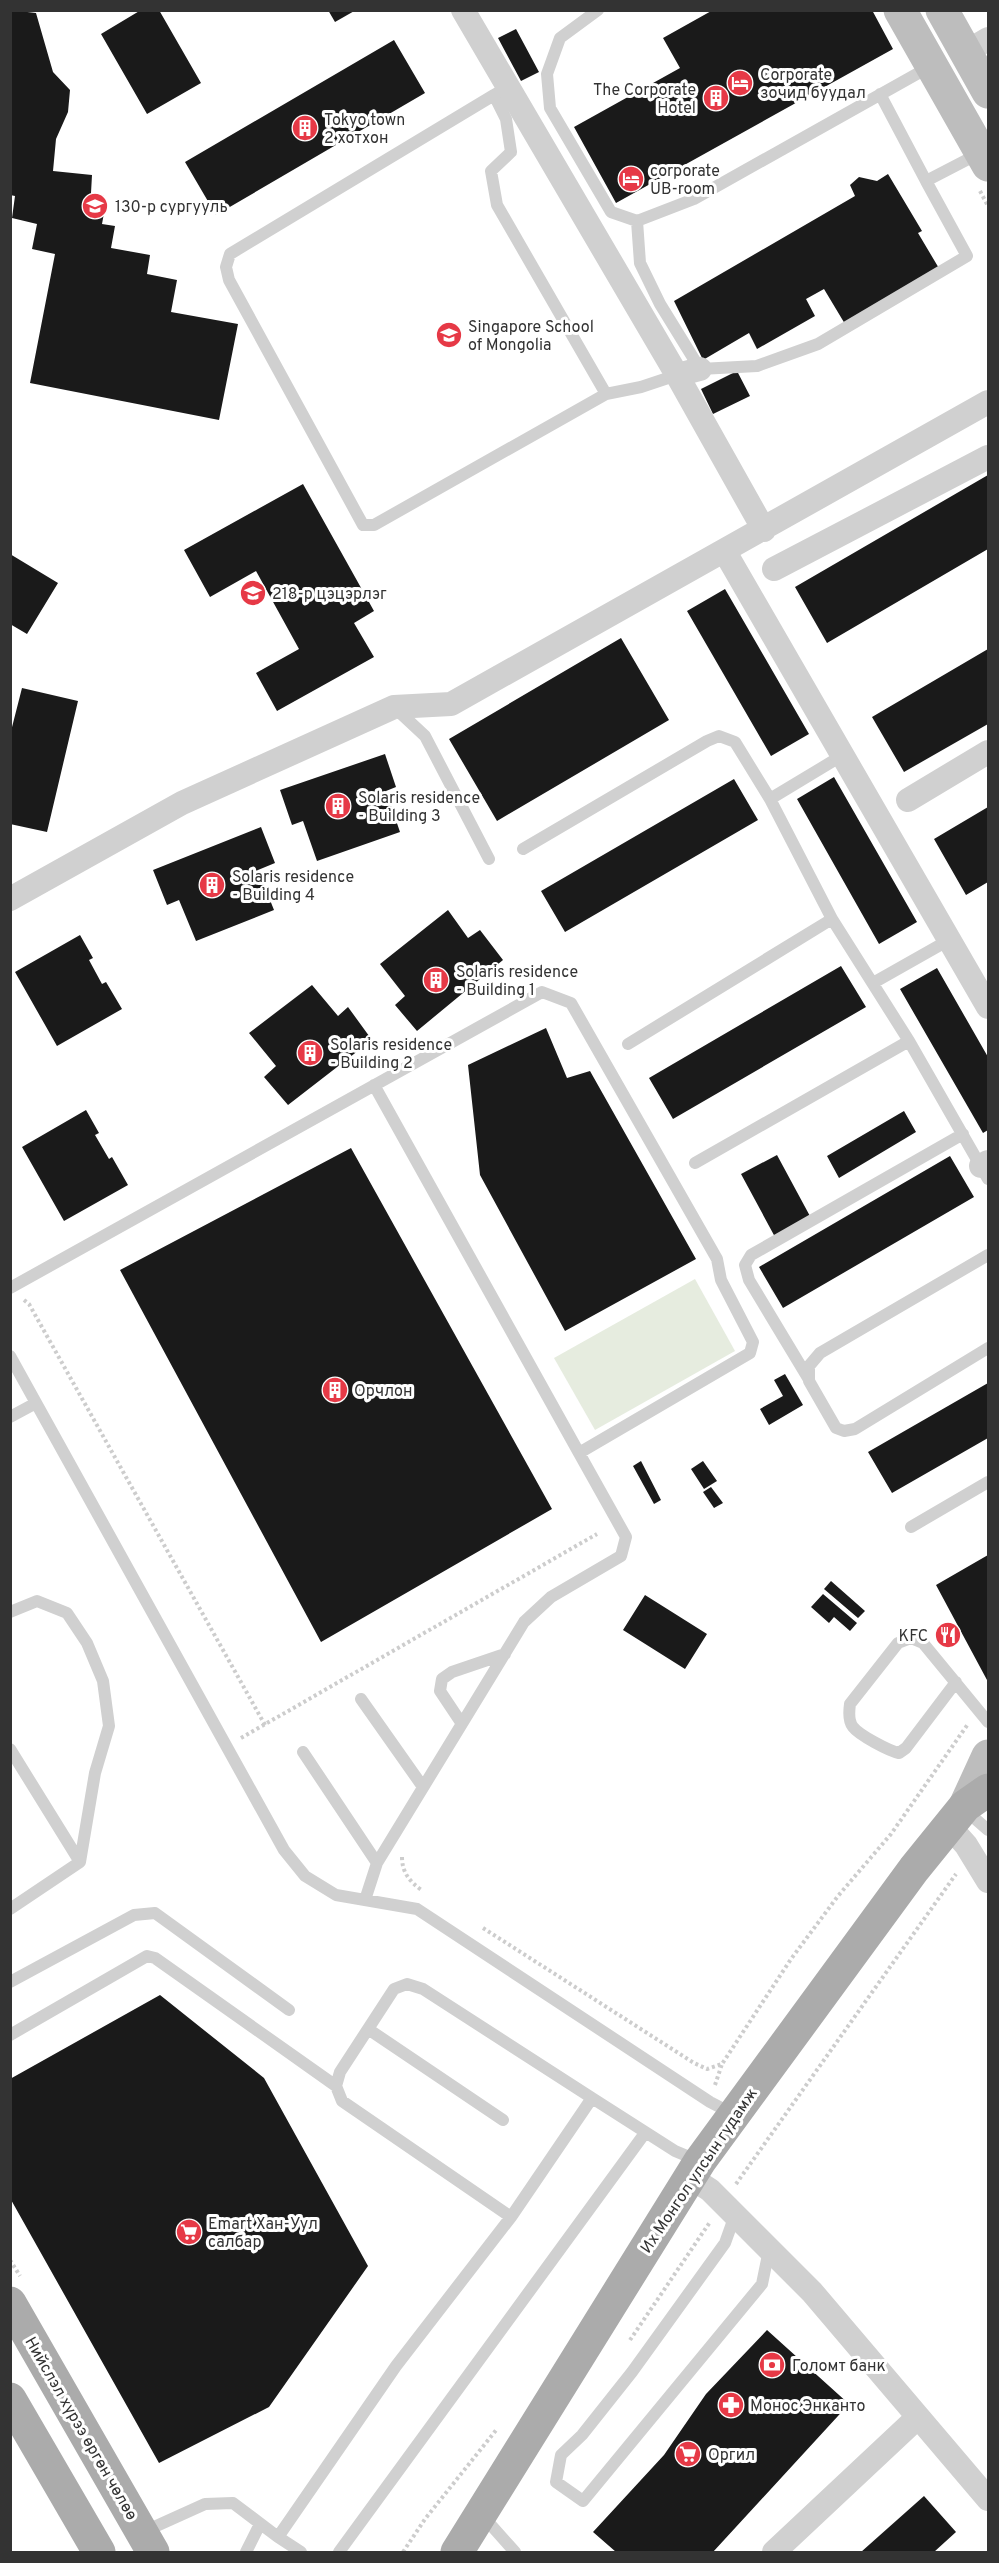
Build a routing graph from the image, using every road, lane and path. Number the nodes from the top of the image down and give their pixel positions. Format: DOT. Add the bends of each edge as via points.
graph roads {
  1 [pos="463,10"];
  2 [pos="598,10"];
  3 [pos="900,10"];
  4 [pos="942,10"];
  5 [pos="977,46"];
  6 [pos="932,65"];
  7 [pos="501,91"];
  8 [pos="988,92"];
  9 [pos="880,94"];
  10 [pos="985,159"];
  11 [pos="926,181"];
  12 [pos="637,221"];
  13 [pos="700,369"];
  14 [pos="677,375"];
  15 [pos="606,394"];
  16 [pos="988,402"];
  17 [pos="988,457"];
  18 [pos="764,530"];
  19 [pos="725,552"];
  20 [pos="774,569"];
  21 [pos="394,707"];
  22 [pos="988,752"];
  23 [pos="843,755"];
  24 [pos="770,799"];
  25 [pos="908,800"];
  26 [pos="523,849"];
  27 [pos="489,859"];
  28 [pos="10,899"];
  29 [pos="832,919"];
  30 [pos="949,940"];
  31 [pos="873,983"];
  32 [pos="988,1007"];
  33 [pos="909,1041"];
  34 [pos="628,1044"];
  35 [pos="374,1085"];
  36 [pos="963,1134"];
  37 [pos="696,1163"];
  38 [pos="986,1169"];
  39 [pos="988,1255"];
  40 [pos="14,1291"];
  41 [pos="988,1348"];
  42 [pos="10,1356"];
  43 [pos="809,1381"];
  44 [pos="36,1403"];
  45 [pos="10,1417"];
  46 [pos="579,1453"];
  47 [pos="988,1482"];
  48 [pos="911,1527"];
  49 [pos="597,1534"];
  50 [pos="10,1612"];
  51 [pos="505,1654"];
  52 [pos="956,1682"];
  53 [pos="361,1699"];
  54 [pos="978,1709"];
  55 [pos="988,1722"];
  56 [pos="462,1724"];
  57 [pos="265,1725"];
  58 [pos="241,1739"];
  59 [pos="10,1749"];
  60 [pos="303,1752"];
  61 [pos="988,1756"];
  62 [pos="423,1787"];
  63 [pos="966,1808"];
  64 [pos="988,1830"];
  65 [pos="405,1851"];
  66 [pos="80,1862"];
  67 [pos="376,1863"];
  68 [pos="988,1881"];
  69 [pos="430,1895"];
  70 [pos="365,1900"];
  71 [pos="10,1909"];
  72 [pos="481,1927"];
  73 [pos="10,1982"];
  74 [pos="289,2010"];
  75 [pos="368,2029"];
  76 [pos="10,2035"];
  77 [pos="336,2086"];
  78 [pos="592,2098"];
  79 [pos="733,2114"];
  80 [pos="503,2120"];
  81 [pos="645,2133"];
  82 [pos="695,2169"];
  83 [pos="735,2215"];
  84 [pos="511,2217"];
  85 [pos="769,2250"];
  86 [pos="10,2303"];
  87 [pos="10,2399"];
  88 [pos="918,2417"];
  89 [pos="988,2499"];
  90 [pos="481,2513"];
  91 [pos="260,2524"];
  92 [pos="278,2537"];
  93 [pos="147,2543"];
  94 [pos="99,2553"];
  95 [pos="246,2553"];
  96 [pos="302,2553"];
  97 [pos="339,2553"];
  98 [pos="457,2553"];
  99 [pos="515,2553"];
  100 [pos="774,2553"];
  1 -- 7 [label="street"];
  2 -- 12 [label="lane" via="560,39 547,74 550,108 611,212"];
  3 -- 6 [label="main road"];
  4 -- 5 [label="main road"];
  5 -- 8 [label="main road"];
  6 -- 9 [label="lane"];
  6 -- 10 [label="main road"];
  7 -- 14 [label="street"];
  7 -- 15 [label="lane" via="511,152 491,171 497,205"];
  7 -- 15 [label="lane" via="230,254 226,267 229,280 363,525 374,525"];
  9 -- 11 [label="lane"];
  9 -- 12 [label="lane" via="694,199"];
  10 -- 11 [label="lane"];
  11 -- 13 [label="lane" via="968,256 818,344 757,366"];
  12 -- 13 [label="lane" via="640,263"];
  13 -- 14 [label="street"];
  14 -- 15 [label="lane"];
  14 -- 18 [label="street"];
  16 -- 18 [label="street"];
  17 -- 20 [label="street"];
  18 -- 19 [label="street"];
  19 -- 21 [label="street" via="451,704"];
  19 -- 23 [label="street"];
  21 -- 27 [label="lane" via="425,736"];
  21 -- 28 [label="street" via="182,802"];
  22 -- 25 [label="street"];
  23 -- 24 [label="lane"];
  23 -- 30 [label="street"];
  24 -- 26 [label="lane" via="735,741 718,736"];
  24 -- 29 [label="lane"];
  29 -- 31 [label="lane"];
  29 -- 34 [label="lane"];
  30 -- 31 [label="lane"];
  30 -- 32 [label="street"];
  31 -- 33 [label="lane"];
  33 -- 36 [label="lane"];
  33 -- 37 [label="lane"];
  35 -- 40 [label="lane"];
  35 -- 46 [label="lane"];
  35 -- 46 [label="lane" via="542,992 572,1003 717,1259 721,1280 753,1342 750,1353"];
  36 -- 38 [label="lane"];
  36 -- 43 [label="lane" via="751,1255 745,1265 749,1280"];
  39 -- 43 [label="lane" via="820,1353 809,1366"];
  40 -- 57 [label="path" via="29,1304"];
  41 -- 43 [label="lane" via="855,1429 836,1428"];
  42 -- 44 [label="lane"];
  44 -- 45 [label="lane"];
  44 -- 70 [label="lane" via="284,1850 305,1876 336,1895"];
  46 -- 51 [label="lane" via="626,1537 621,1556 551,1597 524,1622"];
  47 -- 48 [label="lane"];
  49 -- 57 [label="path"];
  50 -- 66 [label="lane" via="38,1601 67,1613 87,1643 103,1682 110,1726 95,1773"];
  51 -- 56 [label="lane"];
  51 -- 56 [label="lane" via="442,1679 440,1691"];
  52 -- 52 [label="lane" via="923,1643 910,1638 898,1643 850,1704 853,1728 890,1752 899,1753"];
  52 -- 54 [label="lane"];
  53 -- 62 [label="lane"];
  54 -- 55 [label="lane"];
  54 -- 72 [label="path" via="891,1834 791,1959 722,2064 706,2069 694,2063"];
  56 -- 62 [label="lane"];
  57 -- 58 [label="path"];
  59 -- 66 [label="lane"];
  60 -- 67 [label="lane"];
  61 -- 63 [label="main road, Их Монгол улсын гудамж"];
  62 -- 67 [label="lane"];
  63 -- 64 [label="lane"];
  63 -- 68 [label="street" via="966,1845"];
  63 -- 79 [label="main road, Их Монгол улсын гудамж" via="914,1869"];
  65 -- 69 [label="path" via="401,1858 410,1882"];
  66 -- 71 [label="lane"];
  67 -- 70 [label="lane"];
  70 -- 79 [label="lane" via="417,1909"];
  73 -- 74 [label="lane" via="134,1915 155,1913"];
  75 -- 77 [label="lane" via="340,2072"];
  75 -- 78 [label="lane" via="394,1989 407,1984 423,1989"];
  75 -- 80 [label="lane"];
  76 -- 77 [label="lane" via="147,1956"];
  77 -- 84 [label="lane" via="342,2101"];
  78 -- 81 [label="lane"];
  78 -- 84 [label="lane"];
  79 -- 82 [label="main road, Их Монгол улсын гудамж"];
  81 -- 82 [label="lane"];
  81 -- 97 [label="lane"];
  82 -- 83 [label="street"];
  82 -- 90 [label="main road, Их Монгол улсын гудамж"];
  83 -- 85 [label="street"];
  83 -- 85 [label="lane" via="725,2243 639,2363 561,2456 556,2482 583,2501 762,2284"];
  84 -- 92 [label="lane" via="396,2366"];
  85 -- 88 [label="street" via="812,2292"];
  86 -- 93 [label="main road, Нийслэл хүрээ өргөн чөлөө"];
  87 -- 94 [label="main road"];
  88 -- 89 [label="street"];
  88 -- 100 [label="street"];
  90 -- 98 [label="main road, Их Монгол улсын гудамж"];
  90 -- 99 [label="lane"];
  91 -- 92 [label="lane"];
  91 -- 93 [label="lane" via="233,2503 205,2504"];
  91 -- 95 [label="lane"];
  92 -- 96 [label="lane"];
}
